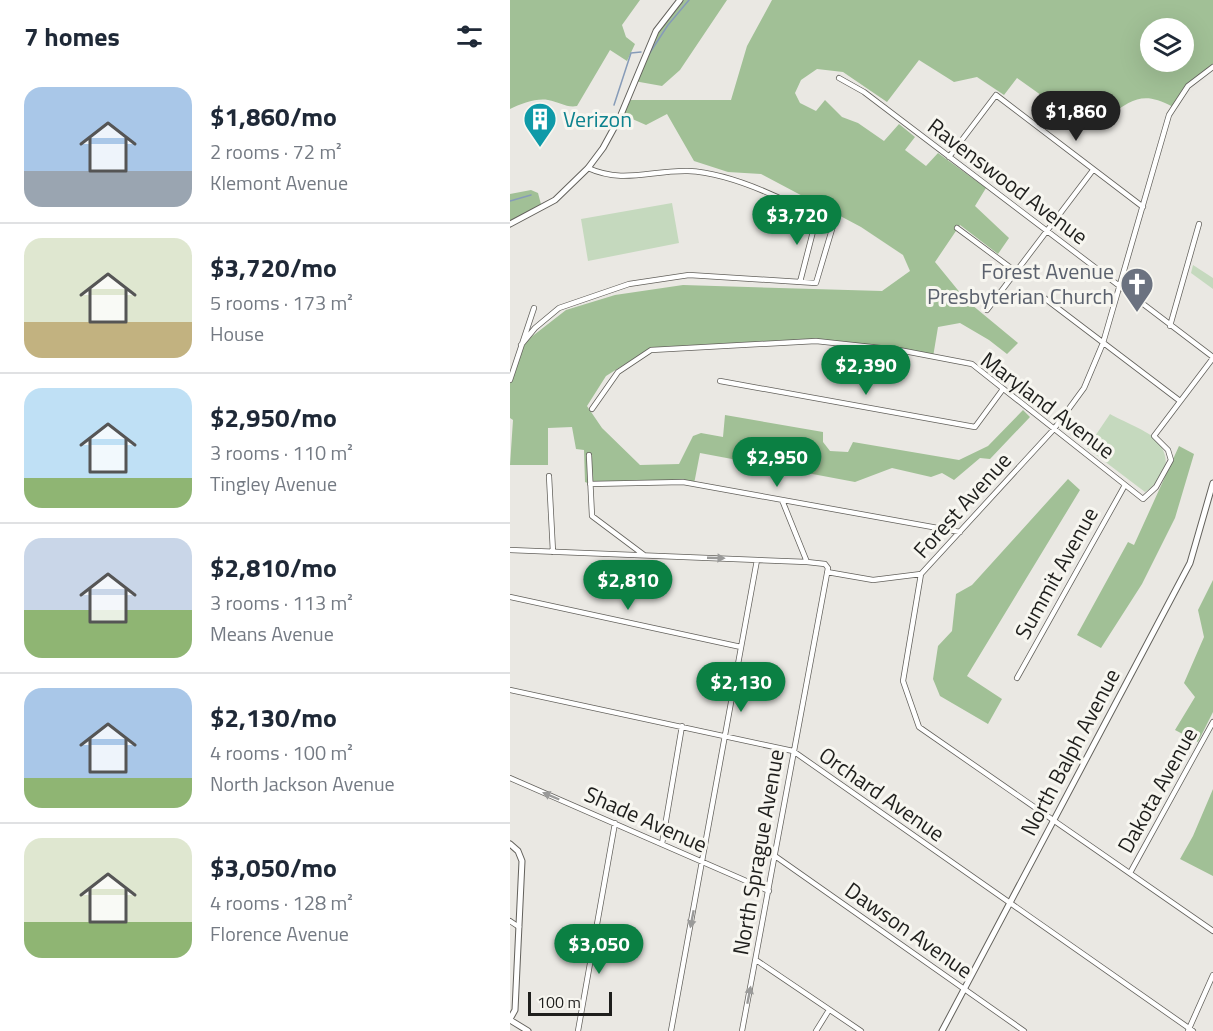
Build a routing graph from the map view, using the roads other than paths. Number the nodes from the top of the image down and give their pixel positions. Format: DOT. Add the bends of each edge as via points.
graph roads {
  1 [pos="680,0"];
  2 [pos="1213,68"];
  3 [pos="839,78"];
  4 [pos="949,157"];
  5 [pos="588,168"];
  6 [pos="1093,170"];
  7 [pos="1143,207"];
  8 [pos="817,216"];
  9 [pos="510,224"];
  10 [pos="1199,224"];
  11 [pos="957,228"];
  12 [pos="1046,231"];
  13 [pos="1015,271"];
  14 [pos="800,282"];
  15 [pos="1119,286"];
  16 [pos="1043,297"];
  17 [pos="534,308"];
  18 [pos="987,310"];
  19 [pos="1170,326"];
  20 [pos="1103,343"];
  21 [pos="521,345"];
  22 [pos="1213,358"];
  23 [pos="510,380"];
  24 [pos="720,381"];
  25 [pos="1003,389"];
  26 [pos="1180,401"];
  27 [pos="592,409"];
  28 [pos="1054,429"];
  29 [pos="589,455"];
  30 [pos="549,476"];
  31 [pos="590,483"];
  32 [pos="1213,483"];
  33 [pos="1125,485"];
  34 [pos="782,500"];
  35 [pos="960,532"];
  36 [pos="510,550"];
  37 [pos="553,552"];
  38 [pos="644,555"];
  39 [pos="757,560"];
  40 [pos="807,562"];
  41 [pos="827,572"];
  42 [pos="921,574"];
  43 [pos="510,597"];
  44 [pos="741,647"];
  45 [pos="1017,678"];
  46 [pos="510,690"];
  47 [pos="1213,722"];
  48 [pos="682,726"];
  49 [pos="726,735"];
  50 [pos="793,751"];
  51 [pos="510,778"];
  52 [pos="1053,819"];
  53 [pos="615,823"];
  54 [pos="510,844"];
  55 [pos="662,844"];
  56 [pos="775,856"];
  57 [pos="703,862"];
  58 [pos="1130,873"];
  59 [pos="769,891"];
  60 [pos="1009,904"];
  61 [pos="510,921"];
  62 [pos="519,927"];
  63 [pos="1213,931"];
  64 [pos="756,960"];
  65 [pos="1213,975"];
  66 [pos="964,990"];
  67 [pos="829,1010"];
  68 [pos="510,1019"];
  69 [pos="1190,1030"];
  70 [pos="528,1031"];
  71 [pos="578,1031"];
  72 [pos="671,1031"];
  73 [pos="742,1031"];
  74 [pos="816,1031"];
  75 [pos="861,1031"];
  76 [pos="942,1031"];
  77 [pos="1024,1031"];
  1 -- 5 [label="street" via="656,31 620,117"];
  2 -- 7 [label="street, Forest Avenue" via="1188,86 1169,115"];
  3 -- 4 [label="street, Ravenswood Avenue" via="864,92"];
  4 -- 6 [label="street" via="996,95"];
  4 -- 12 [label="street, Ravenswood Avenue"];
  5 -- 8 [label="street" via="615,176 668,171 718,176"];
  5 -- 9 [label="street" via="555,200"];
  6 -- 7 [label="street"];
  6 -- 12 [label="street"];
  7 -- 15 [label="street, Forest Avenue"];
  8 -- 14 [label="street"];
  8 -- 14 [label="street" via="833,226 816,283"];
  10 -- 19 [label="street"];
  11 -- 13 [label="street"];
  12 -- 13 [label="street"];
  12 -- 15 [label="street, Ravenswood Avenue"];
  13 -- 18 [label="street"];
  14 -- 21 [label="street" via="689,275 629,284 559,308"];
  15 -- 19 [label="street, Ravenswood Avenue"];
  15 -- 20 [label="street, Forest Avenue"];
  16 -- 20 [label="street"];
  17 -- 21 [label="street"];
  19 -- 22 [label="street, Ravenswood Avenue"];
  20 -- 26 [label="street"];
  20 -- 28 [label="street, Forest Avenue" via="1084,388"];
  21 -- 23 [label="street"];
  22 -- 26 [label="street"];
  24 -- 25 [label="street" via="975,427"];
  25 -- 27 [label="street, Maryland Avenue" via="972,364 898,350 816,341 651,350 618,372"];
  25 -- 28 [label="street, Maryland Avenue"];
  26 -- 33 [label="street, Maryland Avenue" via="1154,436 1172,460 1156,487 1143,499"];
  28 -- 33 [label="street, Maryland Avenue"];
  28 -- 35 [label="street, Forest Avenue"];
  29 -- 31 [label="street"];
  30 -- 37 [label="street"];
  31 -- 34 [label="street" via="683,482"];
  31 -- 38 [label="street" via="592,516"];
  32 -- 52 [label="street, North Balph Avenue" via="1190,563"];
  33 -- 45 [label="street, Summit Avenue"];
  34 -- 35 [label="street"];
  34 -- 40 [label="street"];
  35 -- 42 [label="street, Forest Avenue"];
  36 -- 37 [label="street"];
  37 -- 38 [label="street"];
  38 -- 39 [label="street, one-way"];
  39 -- 40 [label="street"];
  39 -- 44 [label="street"];
  40 -- 41 [label="street" via="825,564"];
  41 -- 42 [label="street" via="873,580"];
  41 -- 50 [label="street, North Sprague Avenue"];
  42 -- 52 [label="street, Forest Avenue" via="903,681 915,721"];
  43 -- 44 [label="street"];
  44 -- 49 [label="street"];
  46 -- 48 [label="street, Orchard Avenue"];
  47 -- 58 [label="street, Dakota Avenue"];
  48 -- 49 [label="street, Orchard Avenue"];
  48 -- 55 [label="street"];
  49 -- 50 [label="street, Orchard Avenue"];
  49 -- 57 [label="street"];
  50 -- 56 [label="street, North Sprague Avenue"];
  50 -- 60 [label="street, Orchard Avenue"];
  53 -- 51 [label="street, Shade Avenue, one-way"];
  52 -- 58 [label="street, Forest Avenue"];
  52 -- 60 [label="street, North Balph Avenue"];
  53 -- 55 [label="street, Shade Avenue"];
  53 -- 71 [label="street"];
  54 -- 62 [label="street" via="522,861"];
  55 -- 57 [label="street, Shade Avenue"];
  56 -- 59 [label="street, North Sprague Avenue"];
  56 -- 66 [label="street, Dawson Avenue"];
  57 -- 59 [label="street, Shade Avenue"];
  57 -- 72 [label="street, one-way"];
  58 -- 63 [label="street, Forest Avenue"];
  59 -- 64 [label="street, North Sprague Avenue"];
  60 -- 66 [label="street, North Balph Avenue"];
  60 -- 69 [label="street, Orchard Avenue"];
  61 -- 62 [label="street"];
  62 -- 68 [label="street" via="515,1010"];
  64 -- 67 [label="street"];
  73 -- 64 [label="street, North Sprague Avenue, one-way"];
  65 -- 69 [label="street"];
  66 -- 76 [label="street, North Balph Avenue"];
  66 -- 77 [label="street, Dawson Avenue"];
  67 -- 74 [label="street"];
  67 -- 75 [label="street"];
  68 -- 70 [label="street"];
}
